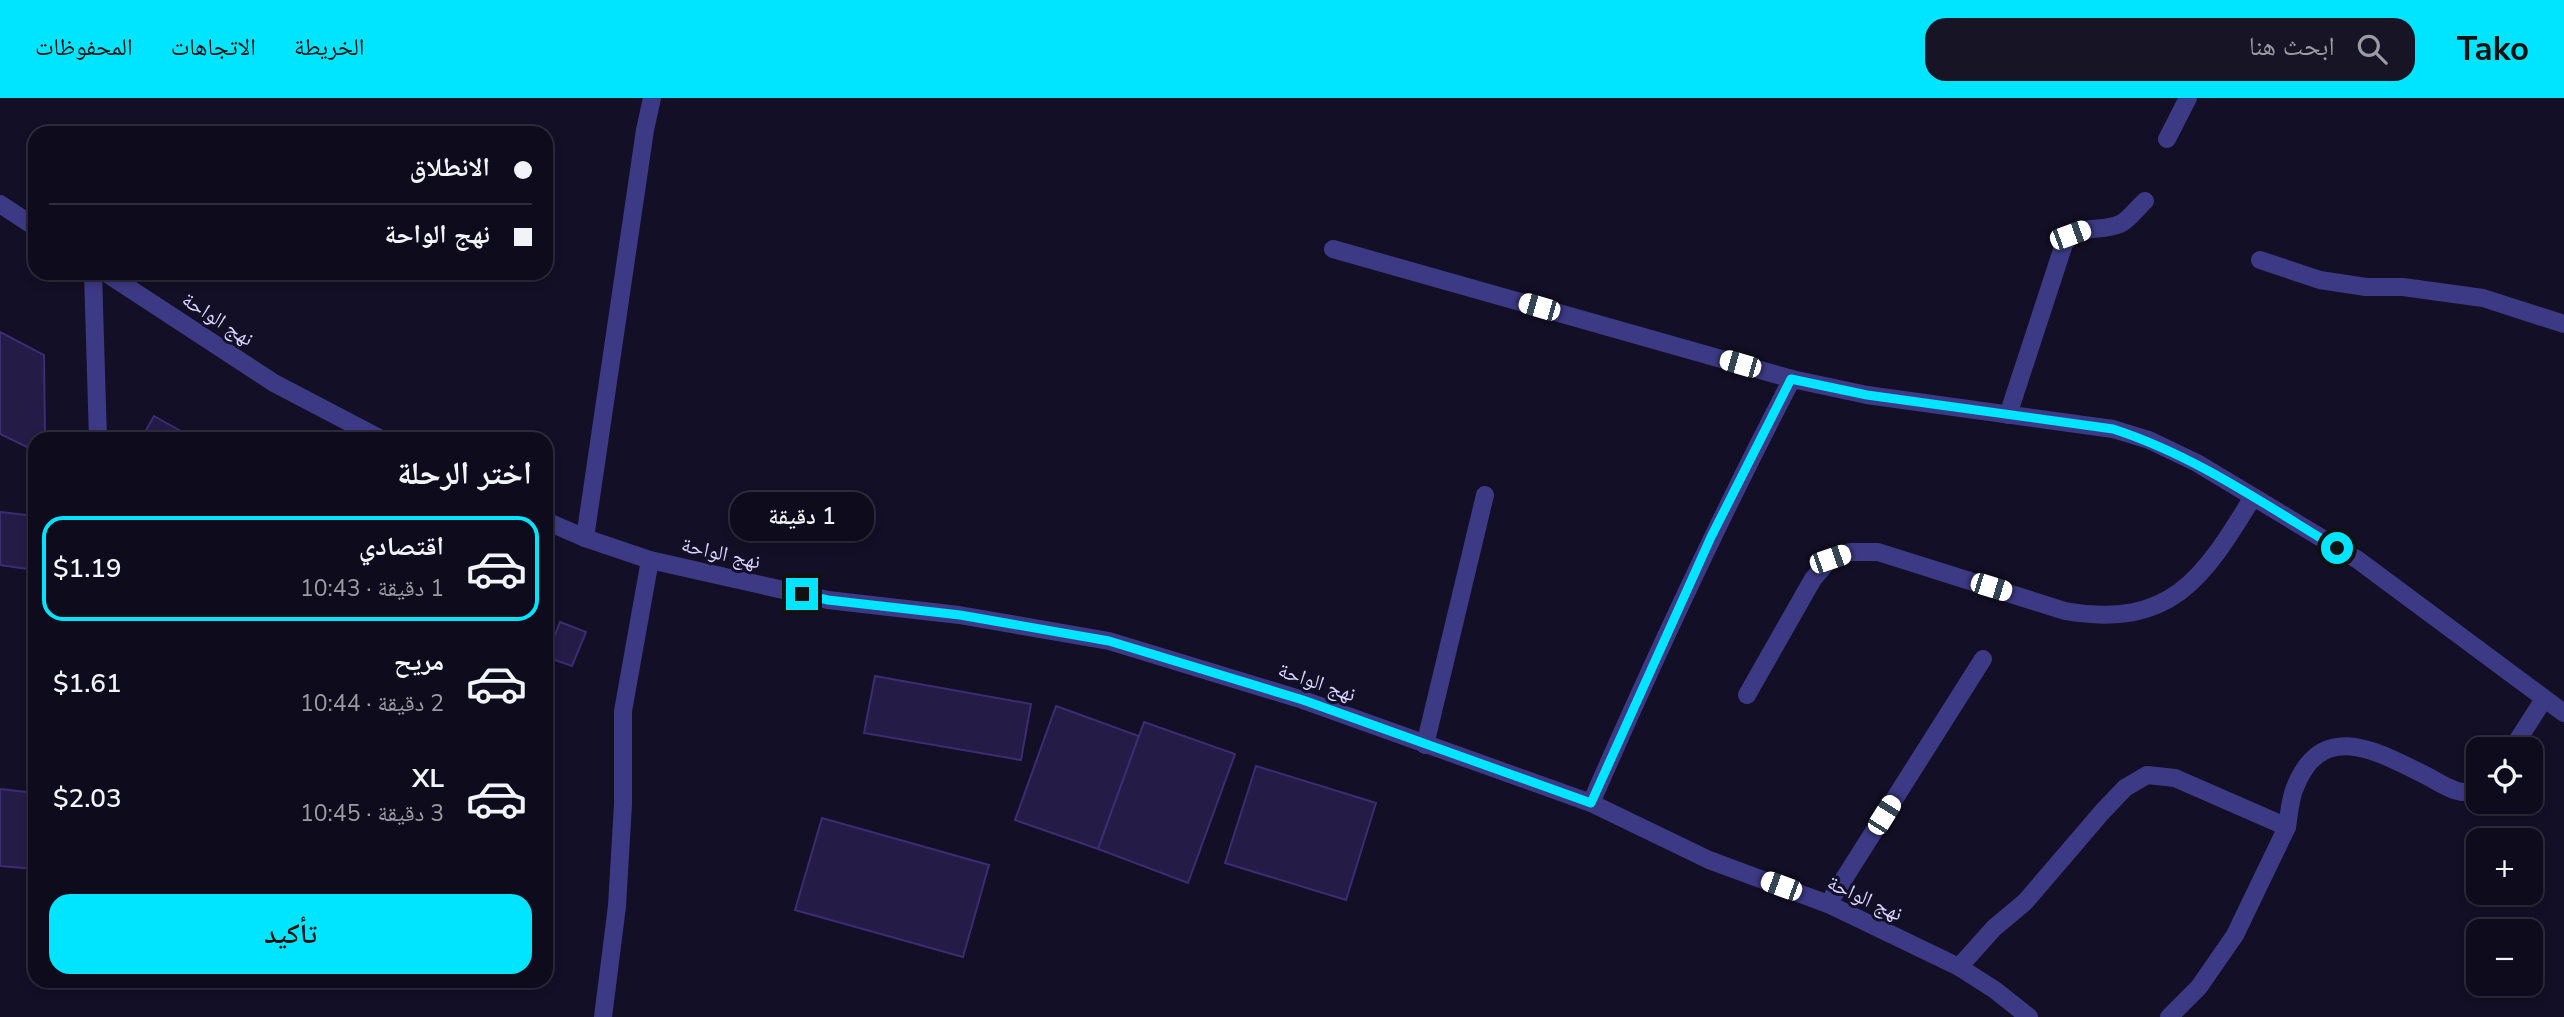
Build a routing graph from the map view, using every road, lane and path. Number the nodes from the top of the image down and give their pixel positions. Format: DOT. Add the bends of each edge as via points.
graph roads {
  1 [pos="652,98"];
  2 [pos="2188,98"];
  3 [pos="2167,139"];
  4 [pos="2145,201"];
  5 [pos="0,204"];
  6 [pos="28,222"];
  7 [pos="1332,249"];
  8 [pos="2260,260"];
  9 [pos="93,280"];
  10 [pos="117,280"];
  11 [pos="2564,324"];
  12 [pos="1791,379"];
  13 [pos="2008,415"];
  14 [pos="98,432"];
  15 [pos="368,432"];
  16 [pos="1485,495"];
  17 [pos="2253,497"];
  18 [pos="553,524"];
  19 [pos="584,538"];
  20 [pos="650,561"];
  21 [pos="1983,659"];
  22 [pos="1746,695"];
  23 [pos="2544,699"];
  24 [pos="2564,713"];
  25 [pos="2520,737"];
  26 [pos="1425,744"];
  27 [pos="2466,791"];
  28 [pos="1591,803"];
  29 [pos="2287,827"];
  30 [pos="1828,904"];
  31 [pos="1959,967"];
  32 [pos="603,1017"];
  33 [pos="2029,1017"];
  34 [pos="2169,1017"];
  1 -- 19 [label="street"];
  2 -- 3 [label="street"];
  4 -- 13 [label="street" via="2122,224 2087,229 2070,235 2064,244"];
  5 -- 6 [label="street"];
  7 -- 12 [label="street"];
  8 -- 11 [label="street" via="2319,280 2483,298"];
  9 -- 14 [label="street"];
  10 -- 15 [label="street, نهج الواحة" via="274,383"];
  12 -- 13 [label="street"];
  12 -- 28 [label="street" via="1711,537"];
  13 -- 17 [label="street" via="2113,429 2149,440"];
  16 -- 26 [label="street"];
  17 -- 22 [label="street" via="2218,554 2188,586 2160,604 2126,613 2065,611 1878,552 1850,552 1830,559 1813,579"];
  17 -- 23 [label="street" via="2358,560"];
  18 -- 19 [label="street, نهج الواحة"];
  19 -- 20 [label="street, نهج الواحة"];
  20 -- 26 [label="street, نهج الواحة" via="828,600 960,615 1109,641 1303,700"];
  20 -- 32 [label="street" via="623,711 624,804"];
  21 -- 30 [label="street"];
  23 -- 24 [label="street"];
  23 -- 25 [label="street"];
  26 -- 28 [label="street, نهج الواحة"];
  27 -- 29 [label="street" via="2364,749 2331,746 2315,755 2304,769 2293,792"];
  28 -- 30 [label="street, نهج الواحة" via="1709,860"];
  29 -- 31 [label="street" via="2175,778 2147,775 2110,803 2025,902"];
  29 -- 34 [label="street" via="2235,935 2199,987"];
  30 -- 31 [label="street, نهج الواحة"];
  31 -- 33 [label="street, نهج الواحة"];
}
